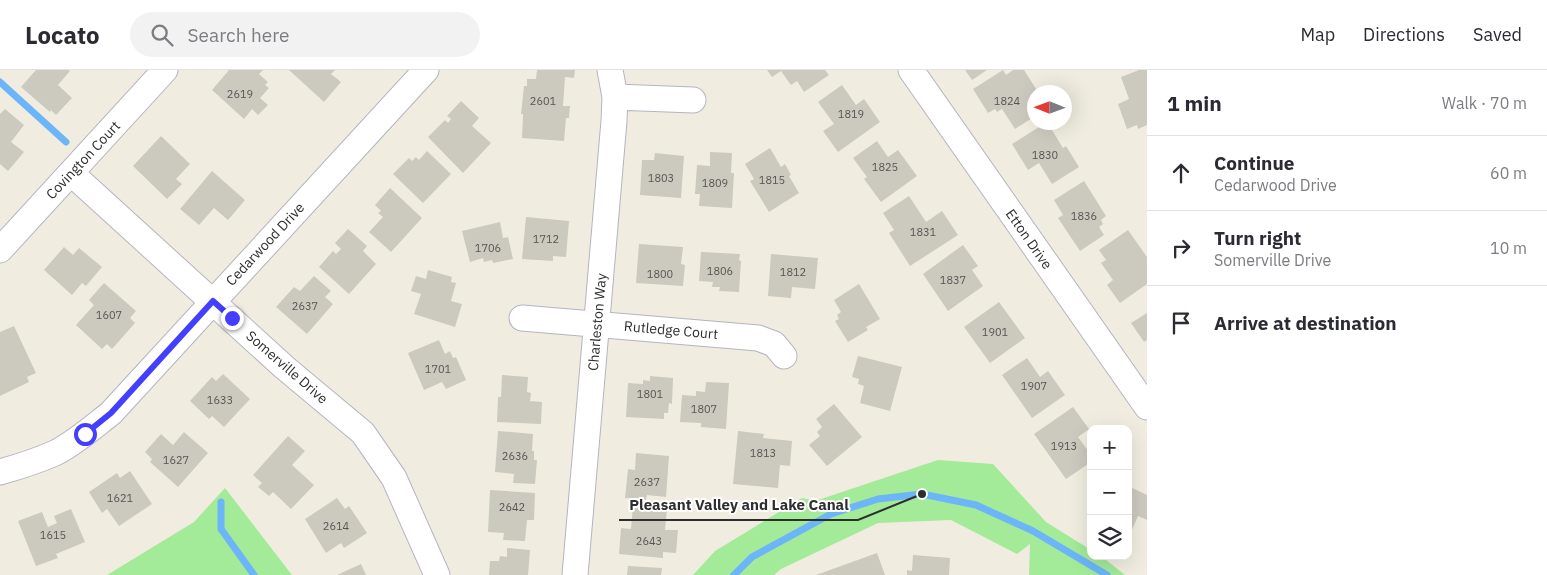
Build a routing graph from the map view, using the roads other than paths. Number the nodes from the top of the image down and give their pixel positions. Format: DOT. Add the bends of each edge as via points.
graph roads {
  1 [pos="165,70"];
  2 [pos="426,70"];
  3 [pos="610,70"];
  4 [pos="911,70"];
  5 [pos="615,97"];
  6 [pos="693,100"];
  7 [pos="71,173"];
  8 [pos="0,250"];
  9 [pos="213,301"];
  10 [pos="522,318"];
  11 [pos="597,324"];
  12 [pos="784,356"];
  13 [pos="1147,407"];
  14 [pos="0,472"];
  15 [pos="437,575"];
  16 [pos="575,575"];
  1 -- 7 [label="street, Covington Court"];
  2 -- 9 [label="street, Cedarwood Drive"];
  3 -- 5 [label="street, Charleston Way"];
  4 -- 13 [label="street, Etton Drive"];
  5 -- 6 [label="street"];
  5 -- 11 [label="street, Charleston Way"];
  7 -- 8 [label="street, Covington Court"];
  7 -- 9 [label="street, Somerville Drive"];
  9 -- 14 [label="street, Cedarwood Drive" via="111,413 85,434 55,453"];
  9 -- 15 [label="street, Somerville Drive" via="284,367 363,433 394,478"];
  10 -- 11 [label="street, Rutledge Court"];
  11 -- 12 [label="street, Rutledge Court" via="758,338 774,344"];
  11 -- 16 [label="street, Charleston Way"];
}
